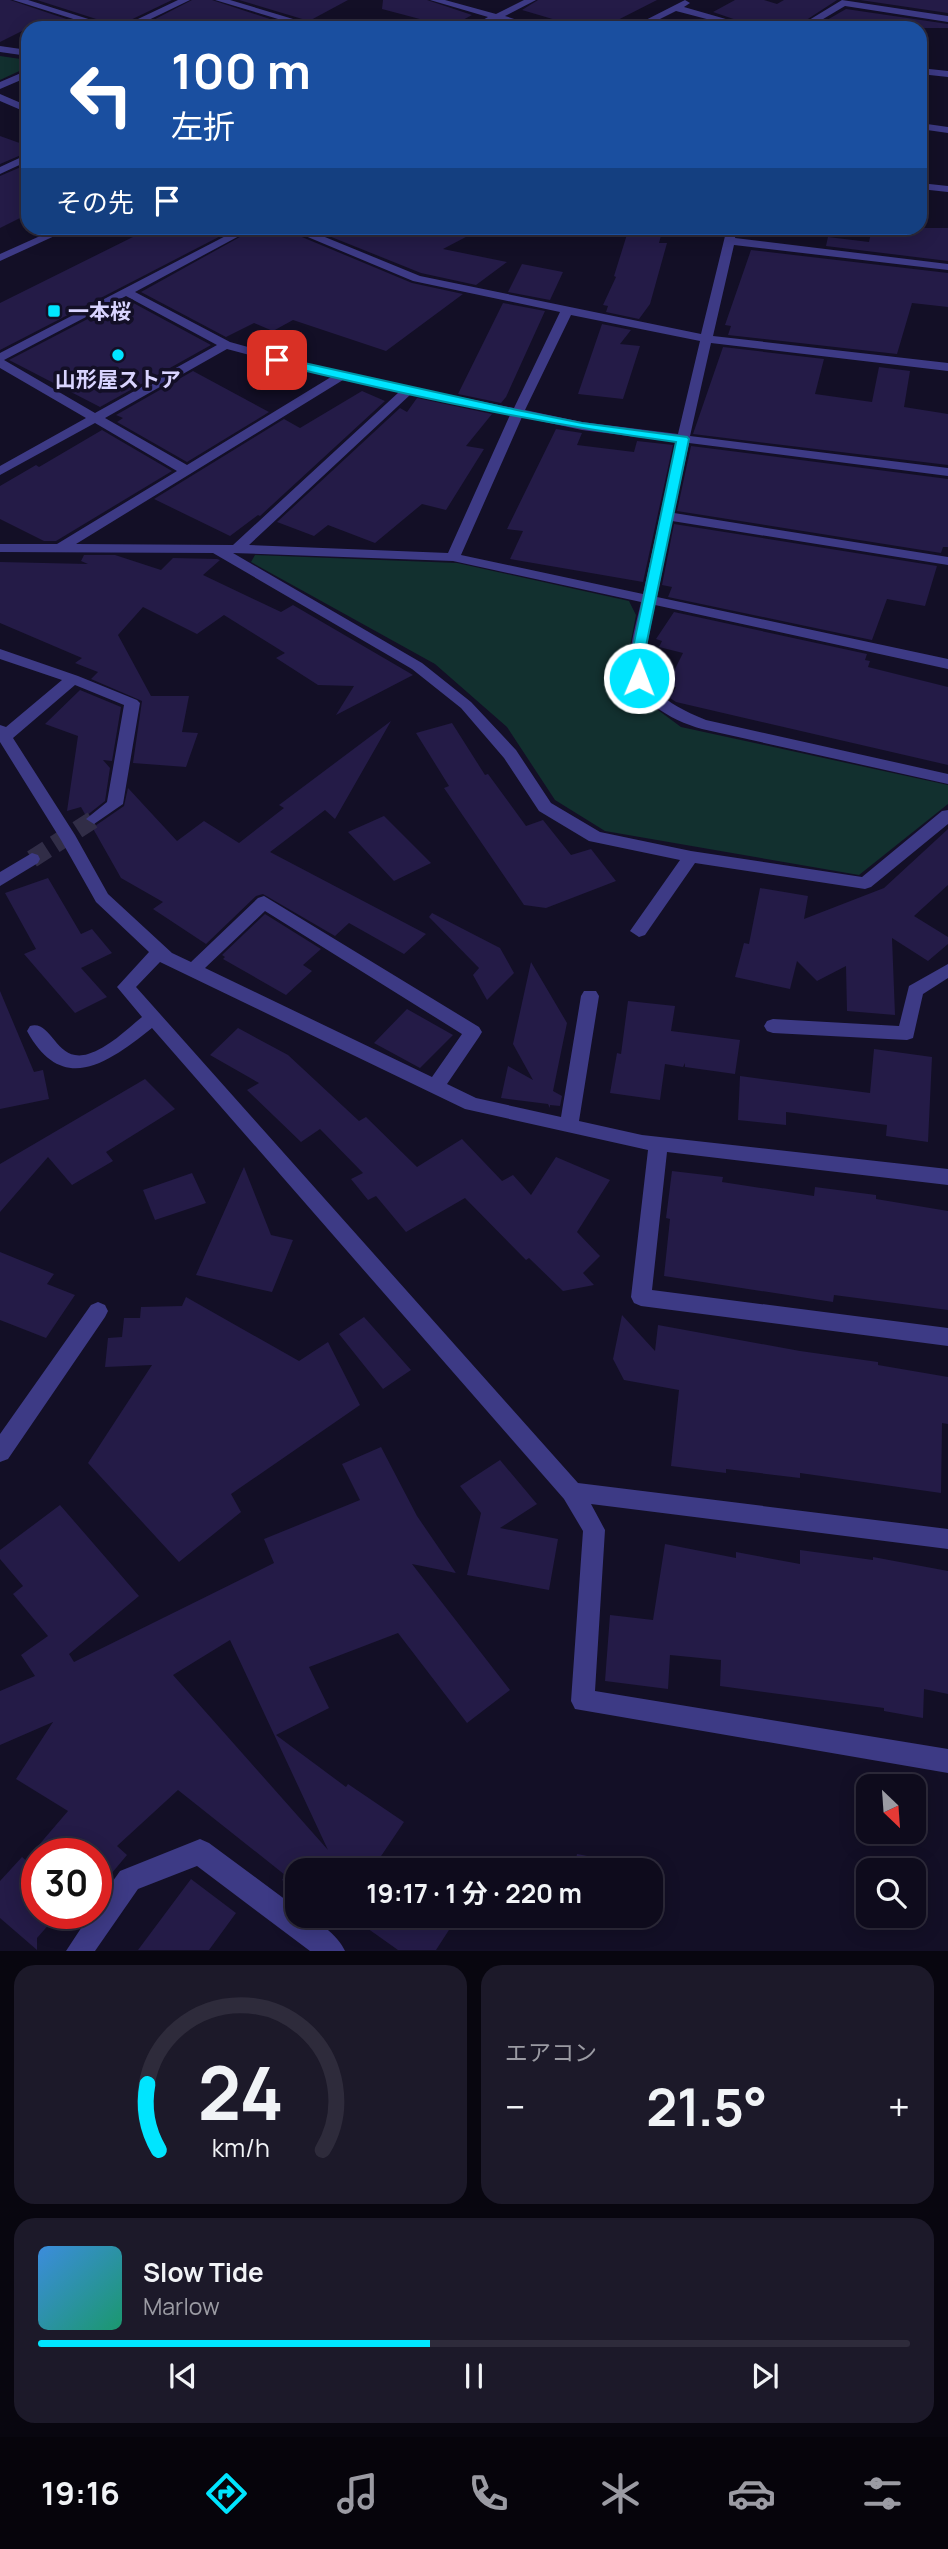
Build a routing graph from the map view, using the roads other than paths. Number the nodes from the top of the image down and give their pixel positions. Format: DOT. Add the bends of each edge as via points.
graph roads {
  1 [pos="18,0"];
  2 [pos="185,0"];
  3 [pos="220,0"];
  4 [pos="435,0"];
  5 [pos="531,0"];
  6 [pos="691,0"];
  7 [pos="846,1"];
  8 [pos="676,8"];
  9 [pos="496,16"];
  10 [pos="948,19"];
  11 [pos="88,21"];
  12 [pos="139,21"];
  13 [pos="294,21"];
  14 [pos="487,21"];
  15 [pos="513,21"];
  16 [pos="649,21"];
  17 [pos="725,21"];
  18 [pos="813,21"];
  19 [pos="0,50"];
  20 [pos="21,52"];
  21 [pos="927,72"];
  22 [pos="948,74"];
  23 [pos="21,76"];
  24 [pos="0,86"];
  25 [pos="0,97"];
  26 [pos="21,107"];
  27 [pos="927,127"];
  28 [pos="948,130"];
  29 [pos="21,160"];
  30 [pos="0,170"];
  31 [pos="927,187"];
  32 [pos="948,190"];
  33 [pos="50,235"];
  34 [pos="235,235"];
  35 [pos="312,235"];
  36 [pos="731,235"];
  37 [pos="738,235"];
  38 [pos="1,257"];
  39 [pos="948,267"];
  40 [pos="127,292"];
  41 [pos="567,310"];
  42 [pos="706,340"];
  43 [pos="226,345"];
  44 [pos="0,358"];
  45 [pos="0,363"];
  46 [pos="948,367"];
  47 [pos="341,376"];
  48 [pos="407,391"];
  49 [pos="517,414"];
  50 [pos="96,417"];
  51 [pos="683,439"];
  52 [pos="186,470"];
  53 [pos="0,471"];
  54 [pos="948,472"];
  55 [pos="668,516"];
  56 [pos="0,538"];
  57 [pos="0,548"];
  58 [pos="16,548"];
  59 [pos="60,548"];
  60 [pos="216,549"];
  61 [pos="237,549"];
  62 [pos="453,557"];
  63 [pos="948,561"];
  64 [pos="649,601"];
  65 [pos="0,654"];
  66 [pos="948,664"];
  67 [pos="74,679"];
  68 [pos="2,733"];
  69 [pos="948,779"];
  70 [pos="948,815"];
  71 [pos="94,819"];
  72 [pos="691,858"];
  73 [pos="32,859"];
  74 [pos="0,880"];
  75 [pos="639,931"];
  76 [pos="160,951"];
  77 [pos="193,970"];
  78 [pos="948,970"];
  79 [pos="590,996"];
  80 [pos="153,1018"];
  81 [pos="773,1026"];
  82 [pos="36,1031"];
  83 [pos="436,1086"];
  84 [pos="569,1126"];
  85 [pos="658,1144"];
  86 [pos="948,1177"];
  87 [pos="98,1311"];
  88 [pos="948,1337"];
  89 [pos="0,1452"];
  90 [pos="572,1492"];
  91 [pos="948,1539"];
  92 [pos="948,1761"];
  93 [pos="79,1951"];
  94 [pos="332,1951"];
  1 -- 11 [label="street"];
  2 -- 12 [label="street"];
  3 -- 13 [label="street"];
  4 -- 9 [label="street"];
  5 -- 9 [label="street"];
  6 -- 8 [label="street"];
  7 -- 10 [label="street"];
  7 -- 18 [label="street"];
  8 -- 16 [label="street"];
  8 -- 17 [label="street"];
  9 -- 14 [label="street"];
  9 -- 15 [label="street"];
  19 -- 20 [label="street"];
  21 -- 22 [label="street"];
  23 -- 24 [label="street"];
  25 -- 26 [label="street"];
  27 -- 28 [label="street"];
  29 -- 30 [label="street"];
  31 -- 32 [label="street"];
  33 -- 38 [label="street"];
  34 -- 40 [label="street"];
  35 -- 41 [label="street" via="417,279"];
  36 -- 42 [label="street"];
  37 -- 39 [label="street"];
  40 -- 43 [label="street"];
  40 -- 44 [label="street"];
  41 -- 42 [label="street"];
  41 -- 49 [label="street"];
  42 -- 46 [label="street"];
  42 -- 51 [label="street"];
  43 -- 47 [label="street"];
  43 -- 50 [label="street"];
  45 -- 50 [label="street"];
  47 -- 48 [label="street"];
  47 -- 52 [label="street"];
  48 -- 49 [label="street"];
  48 -- 61 [label="street"];
  49 -- 51 [label="street"];
  49 -- 62 [label="street"];
  50 -- 52 [label="street"];
  50 -- 53 [label="street"];
  51 -- 54 [label="street"];
  51 -- 55 [label="street"];
  52 -- 59 [label="street"];
  55 -- 63 [label="street"];
  55 -- 64 [label="street"];
  56 -- 58 [label="street"];
  57 -- 58 [label="street"];
  58 -- 59 [label="street"];
  59 -- 60 [label="street"];
  60 -- 61 [label="street"];
  60 -- 72 [label="street" via="417,666 466,705 510,754 545,807 595,837"];
  61 -- 62 [label="street"];
  62 -- 64 [label="street"];
  64 -- 66 [label="street"];
  64 -- 69 [label="street" via="636,662 639,678 670,710 720,730"];
  65 -- 67 [label="street"];
  67 -- 68 [label="street"];
  67 -- 71 [label="street" via="132,703 115,804"];
  68 -- 76 [label="street" via="102,898"];
  70 -- 72 [label="street" via="866,883"];
  72 -- 75 [label="street"];
  73 -- 74 [label="street"];
  76 -- 77 [label="street"];
  76 -- 80 [label="street" via="126,987"];
  77 -- 83 [label="street"];
  77 -- 83 [label="street" via="264,902 472,1032"];
  78 -- 81 [label="street" via="915,991 907,1033"];
  79 -- 84 [label="street"];
  80 -- 82 [label="street" via="85,1064 70,1064 44,1044"];
  80 -- 90 [label="street"];
  83 -- 84 [label="street" via="472,1104"];
  84 -- 85 [label="street"];
  85 -- 86 [label="street"];
  85 -- 88 [label="street" via="641,1297"];
  87 -- 89 [label="street"];
  90 -- 91 [label="street"];
  90 -- 92 [label="street" via="594,1530 583,1700"];
  93 -- 94 [label="street" via="129,1880 200,1852"];
}
